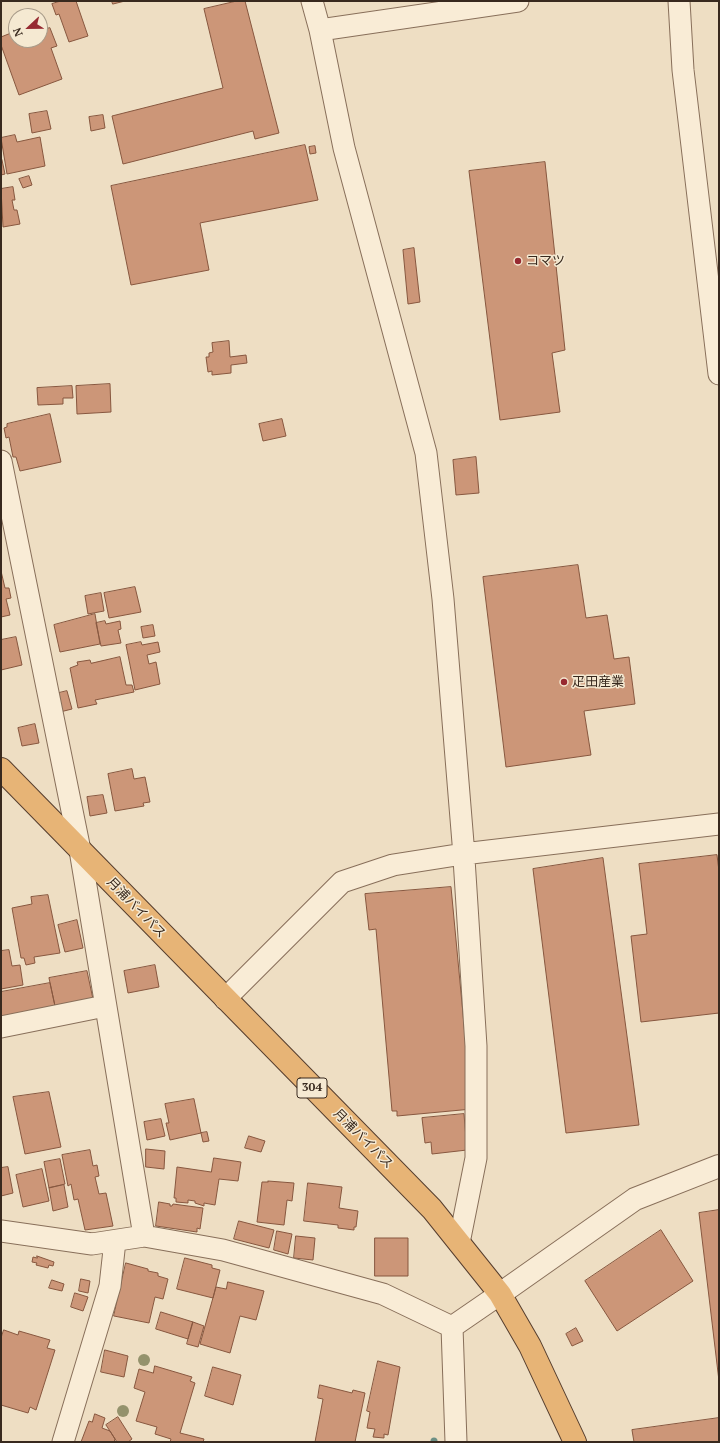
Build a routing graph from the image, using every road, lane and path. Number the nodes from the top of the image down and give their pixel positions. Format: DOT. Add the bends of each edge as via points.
graph roads {
  1 [pos="312,1"];
  2 [pos="518,1"];
  3 [pos="679,1"];
  4 [pos="320,30"];
  5 [pos="719,374"];
  6 [pos="1,461"];
  7 [pos="1,769"];
  8 [pos="719,824"];
  9 [pos="80,850"];
  10 [pos="463,854"];
  11 [pos="225,999"];
  12 [pos="105,1006"];
  13 [pos="1,1027"];
  14 [pos="719,1166"];
  15 [pos="1,1231"];
  16 [pos="144,1236"];
  17 [pos="115,1241"];
  18 [pos="459,1243"];
  19 [pos="500,1294"];
  20 [pos="452,1327"];
  21 [pos="63,1442"];
  22 [pos="456,1442"];
  23 [pos="575,1442"];
  1 -- 4 [label="street"];
  2 -- 4 [label="street"];
  3 -- 5 [label="street" via="683,70"];
  4 -- 10 [label="street" via="344,148 426,453 443,599"];
  6 -- 9 [label="street"];
  7 -- 9 [label="highway, 月浦バイパス / 304"];
  8 -- 10 [label="street"];
  9 -- 11 [label="highway, 月浦バイパス / 304"];
  9 -- 12 [label="street"];
  10 -- 11 [label="street" via="393,865 342,882"];
  10 -- 18 [label="street" via="476,1046 476,1158"];
  11 -- 18 [label="highway, 月浦バイパス / 304" via="432,1209"];
  12 -- 13 [label="street"];
  12 -- 16 [label="street"];
  14 -- 19 [label="street" via="635,1199"];
  15 -- 17 [label="street" via="92,1244"];
  16 -- 17 [label="street"];
  16 -- 20 [label="street" via="224,1250 383,1294"];
  17 -- 21 [label="street" via="110,1286"];
  18 -- 19 [label="highway, 月浦バイパス / 304"];
  19 -- 20 [label="street"];
  19 -- 23 [label="highway, 月浦バイパス / 304" via="530,1346"];
  20 -- 22 [label="street"];
}
